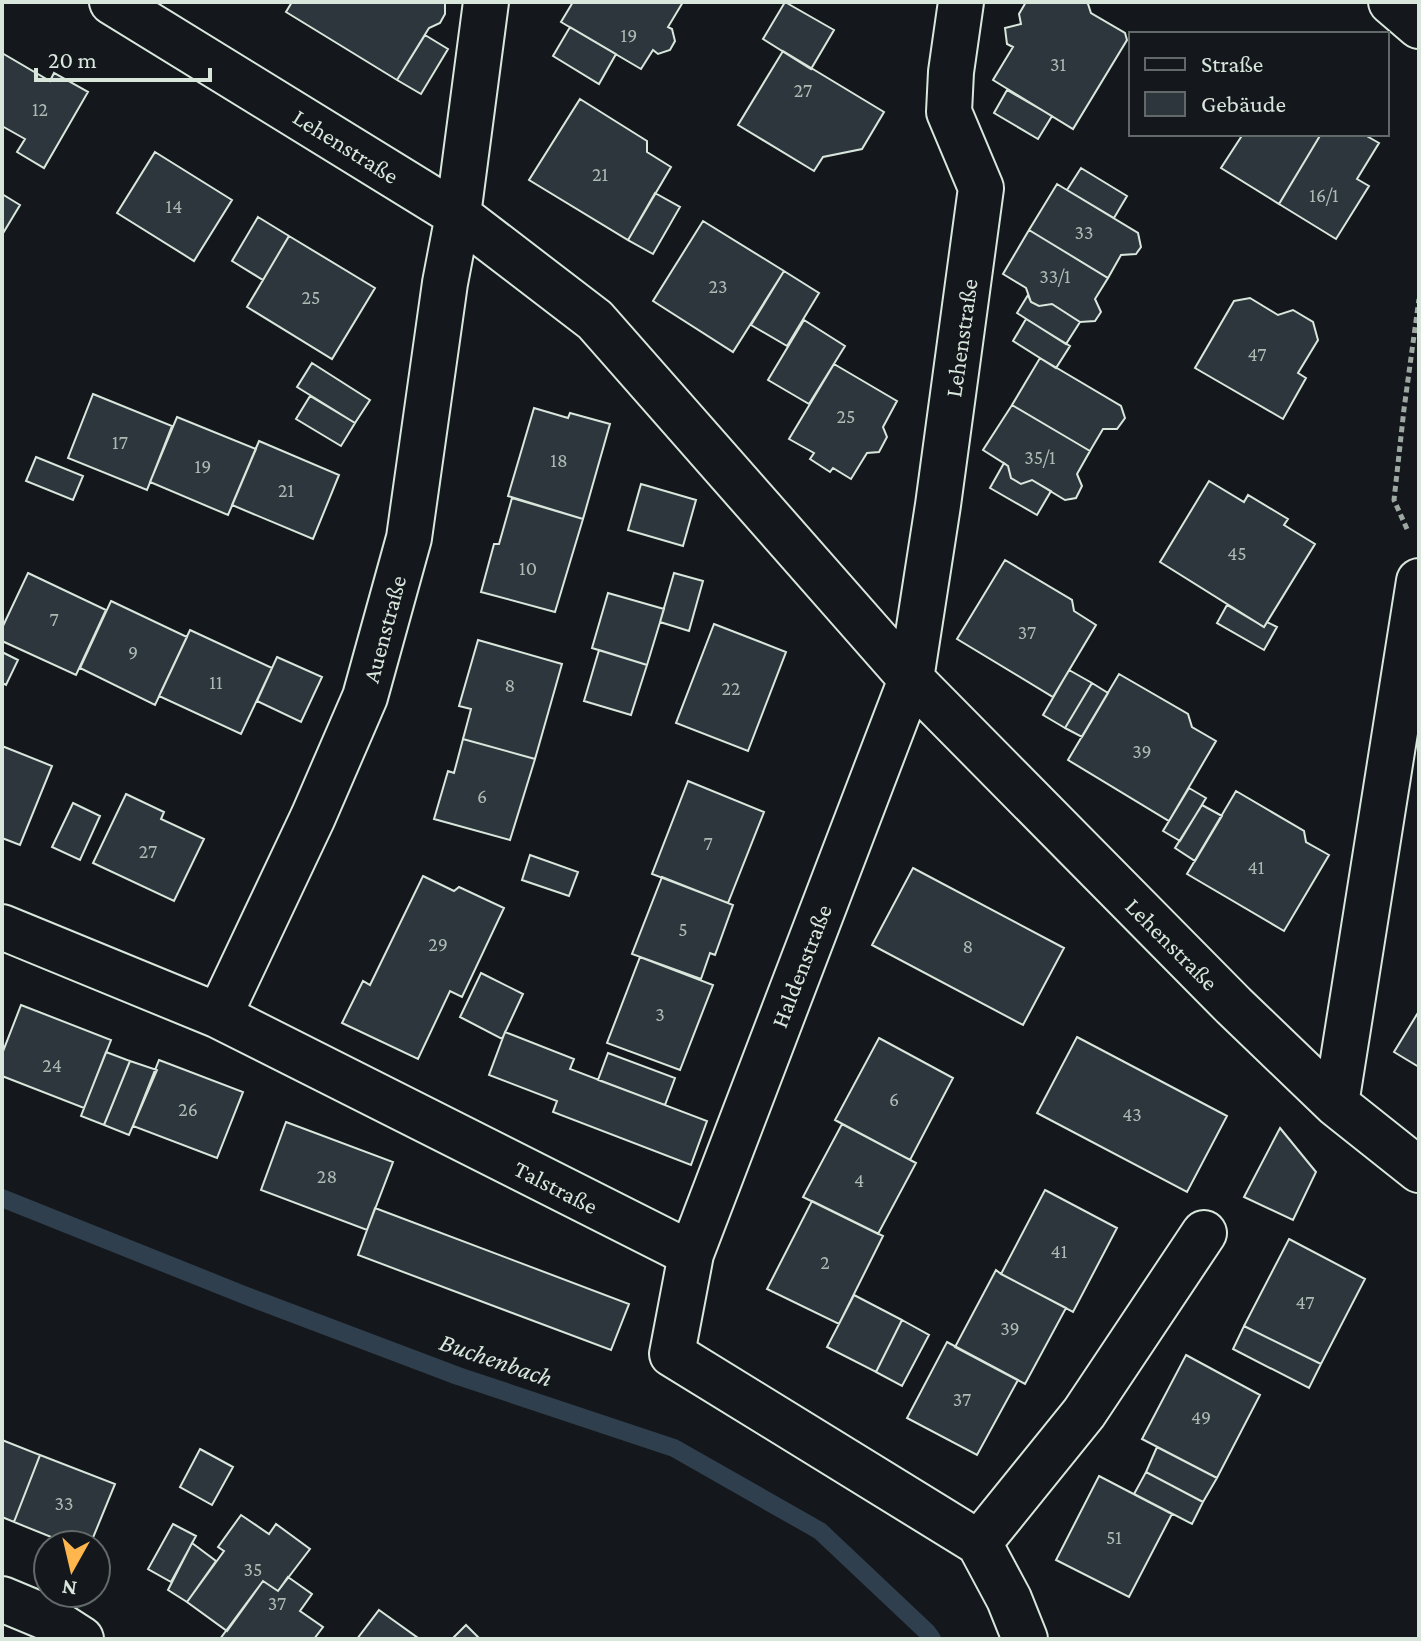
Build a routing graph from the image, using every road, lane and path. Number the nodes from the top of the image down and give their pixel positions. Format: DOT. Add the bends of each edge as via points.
graph roads {
  1 [pos="112,2"];
  2 [pos="486,2"];
  3 [pos="961,2"];
  4 [pos="1391,2"];
  5 [pos="1419,26"];
  6 [pos="458,215"];
  7 [pos="1419,299"];
  8 [pos="1394,500"];
  9 [pos="1419,581"];
  10 [pos="911,679"];
  11 [pos="2,927"];
  12 [pos="219,1016"];
  13 [pos="1336,1104"];
  14 [pos="1419,1170"];
  15 [pos="1204,1233"];
  16 [pos="691,1254"];
  17 [pos="979,1543"];
  18 [pos="2,1599"];
  19 [pos="81,1639"];
  20 [pos="1025,1639"];
  1 -- 6 [label="street, Lehenstraße"];
  2 -- 6 [label="street"];
  3 -- 10 [label="street, Lehenstraße" via="949,112 981,188"];
  4 -- 5 [label="street"];
  6 -- 10 [label="street, Lehenstraße" via="595,320"];
  6 -- 12 [label="street, Auenstraße" via="409,538 365,697"];
  7 -- 8 [label="path"];
  9 -- 13 [label="street"];
  10 -- 13 [label="street, Lehenstraße"];
  10 -- 16 [label="street, Haldenstraße"];
  11 -- 12 [label="street, Talstraße"];
  12 -- 16 [label="street, Talstraße"];
  13 -- 14 [label="street, Lehenstraße"];
  15 -- 17 [label="street" via="1084,1413"];
  16 -- 17 [label="street" via="672,1354"];
  17 -- 20 [label="street"];
  18 -- 19 [label="street"];
}
